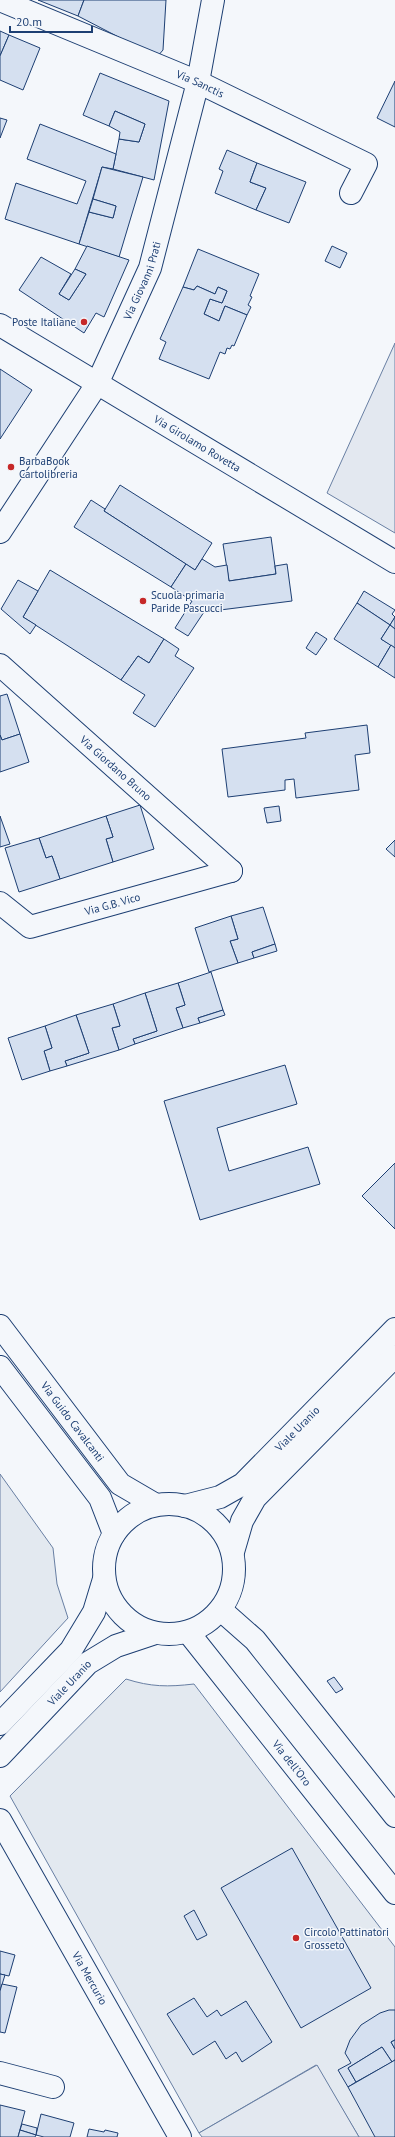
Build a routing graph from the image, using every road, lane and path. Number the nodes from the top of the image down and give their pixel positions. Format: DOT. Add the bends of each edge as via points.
graph roads {
  1 [pos="0,0"];
  2 [pos="213,0"];
  3 [pos="198,82"];
  4 [pos="351,193"];
  5 [pos="0,325"];
  6 [pos="97,384"];
  7 [pos="0,532"];
  8 [pos="395,562"];
  9 [pos="0,665"];
  10 [pos="231,871"];
  11 [pos="0,903"];
  12 [pos="0,1326"];
  13 [pos="395,1329"];
  14 [pos="395,1356"];
  15 [pos="0,1367"];
  16 [pos="156,1505"];
  17 [pos="185,1506"];
  18 [pos="114,1534"];
  19 [pos="232,1552"];
  20 [pos="104,1579"];
  21 [pos="221,1610"];
  22 [pos="188,1632"];
  23 [pos="155,1633"];
  24 [pos="0,1724"];
  25 [pos="0,1756"];
  26 [pos="395,1816"];
  27 [pos="0,1820"];
  28 [pos="395,1893"];
  29 [pos="0,2073"];
  30 [pos="53,2087"];
  31 [pos="180,2137"];
  1 -- 3 [label="street, Via Sanctis"];
  2 -- 3 [label="street, Via Giovanni Prati"];
  3 -- 4 [label="street, Via Sanctis" via="366,164"];
  3 -- 6 [label="street, Via Giovanni Prati" via="150,268"];
  5 -- 6 [label="street, Via Girolamo Rovetta"];
  6 -- 7 [label="street, Via Giovanni Prati"];
  6 -- 8 [label="street, Via Girolamo Rovetta"];
  9 -- 10 [label="street, Via Giordano Bruno"];
  10 -- 11 [label="street, Via G.B. Vico" via="30,927"];
  12 -- 16 [label="street, Via Guido Cavalcanti" via="120,1484"];
  13 -- 17 [label="street, Viale Uranio" via="243,1484 220,1497"];
  14 -- 19 [label="street, Viale Uranio" via="255,1498 242,1520"];
  15 -- 18 [label="street" via="100,1498"];
  16 -- 17 [label="street"];
  16 -- 18 [label="street" via="139,1510 125,1520"];
  17 -- 19 [label="street" via="201,1512 215,1523 226,1536"];
  18 -- 20 [label="street" via="107,1548"];
  19 -- 21 [label="street" via="235,1572 231,1592"];
  20 -- 23 [label="street" via="110,1598 121,1614 136,1626"];
  20 -- 24 [label="street, Viale Uranio" via="94,1612 71,1650"];
  21 -- 22 [label="street" via="206,1623"];
  21 -- 26 [label="street" via="255,1640"];
  22 -- 23 [label="street" via="171,1635"];
  22 -- 28 [label="street, Via dell'Oro"];
  23 -- 25 [label="street, Viale Uranio" via="116,1646 88,1663"];
  27 -- 31 [label="street, Via Mercurio"];
  29 -- 30 [label="street"];
}
